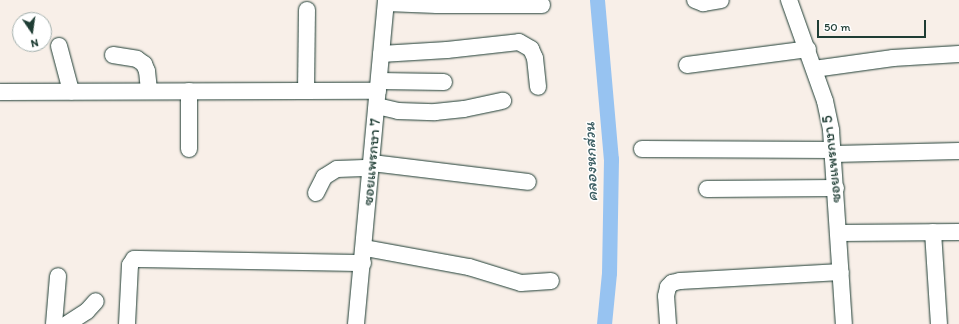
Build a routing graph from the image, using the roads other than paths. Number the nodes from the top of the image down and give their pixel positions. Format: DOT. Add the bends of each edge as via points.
graph roads {
  1 [pos="695,0"];
  2 [pos="721,0"];
  3 [pos="789,0"];
  4 [pos="386,1"];
  5 [pos="470,2"];
  6 [pos="542,4"];
  7 [pos="307,10"];
  8 [pos="59,46"];
  9 [pos="808,49"];
  10 [pos="381,54"];
  11 [pos="959,54"];
  12 [pos="113,55"];
  13 [pos="687,65"];
  14 [pos="814,69"];
  15 [pos="444,82"];
  16 [pos="538,86"];
  17 [pos="71,91"];
  18 [pos="149,91"];
  19 [pos="189,91"];
  20 [pos="306,91"];
  21 [pos="0,92"];
  22 [pos="378,92"];
  23 [pos="503,101"];
  24 [pos="189,149"];
  25 [pos="642,149"];
  26 [pos="959,151"];
  27 [pos="834,152"];
  28 [pos="372,166"];
  29 [pos="528,182"];
  30 [pos="836,188"];
  31 [pos="707,189"];
  32 [pos="316,193"];
  33 [pos="933,232"];
  34 [pos="959,232"];
  35 [pos="839,233"];
  36 [pos="364,255"];
  37 [pos="841,272"];
  38 [pos="58,276"];
  39 [pos="551,281"];
  40 [pos="96,301"];
  41 [pos="54,324"];
  42 [pos="67,324"];
  43 [pos="127,324"];
  44 [pos="356,324"];
  45 [pos="668,324"];
  46 [pos="844,324"];
  47 [pos="939,324"];
  1 -- 2 [label="street" via="703,3"];
  3 -- 9 [label="street, ซอยแพรกษา 5"];
  4 -- 5 [label="street"];
  4 -- 10 [label="street, ซอยแพรกษา 7"];
  5 -- 6 [label="street"];
  7 -- 20 [label="street"];
  8 -- 17 [label="street"];
  9 -- 13 [label="street"];
  9 -- 14 [label="street, ซอยแพรกษา 5"];
  10 -- 16 [label="street" via="519,42 531,49 536,58"];
  10 -- 22 [label="street, ซอยแพรกษา 7"];
  11 -- 14 [label="street" via="893,58"];
  12 -- 18 [label="street" via="137,59 144,64"];
  14 -- 27 [label="street, ซอยแพรกษา 5" via="825,101"];
  15 -- 22 [label="street"];
  17 -- 18 [label="street"];
  17 -- 21 [label="street"];
  18 -- 19 [label="street"];
  19 -- 20 [label="street"];
  19 -- 24 [label="street"];
  20 -- 22 [label="street"];
  22 -- 23 [label="street" via="398,111 436,112"];
  22 -- 28 [label="street, ซอยแพรกษา 7"];
  25 -- 27 [label="street"];
  26 -- 27 [label="street"];
  27 -- 30 [label="street, ซอยแพรกษา 5"];
  28 -- 29 [label="street"];
  28 -- 32 [label="street" via="336,169 324,177"];
  28 -- 36 [label="street, ซอยแพรกษา 7"];
  30 -- 31 [label="street"];
  30 -- 35 [label="street, ซอยแพรกษา 5"];
  33 -- 34 [label="street"];
  33 -- 35 [label="street"];
  33 -- 47 [label="street"];
  35 -- 37 [label="street, ซอยแพรกษา 5"];
  36 -- 39 [label="street" via="469,267 521,283"];
  36 -- 43 [label="street" via="134,259 130,265"];
  36 -- 44 [label="street, ซอยแพรกษา 7"];
  37 -- 45 [label="street" via="672,283 666,296"];
  37 -- 46 [label="street, ซอยแพรกษา 5"];
  38 -- 41 [label="street"];
  40 -- 42 [label="street" via="87,311"];
}
